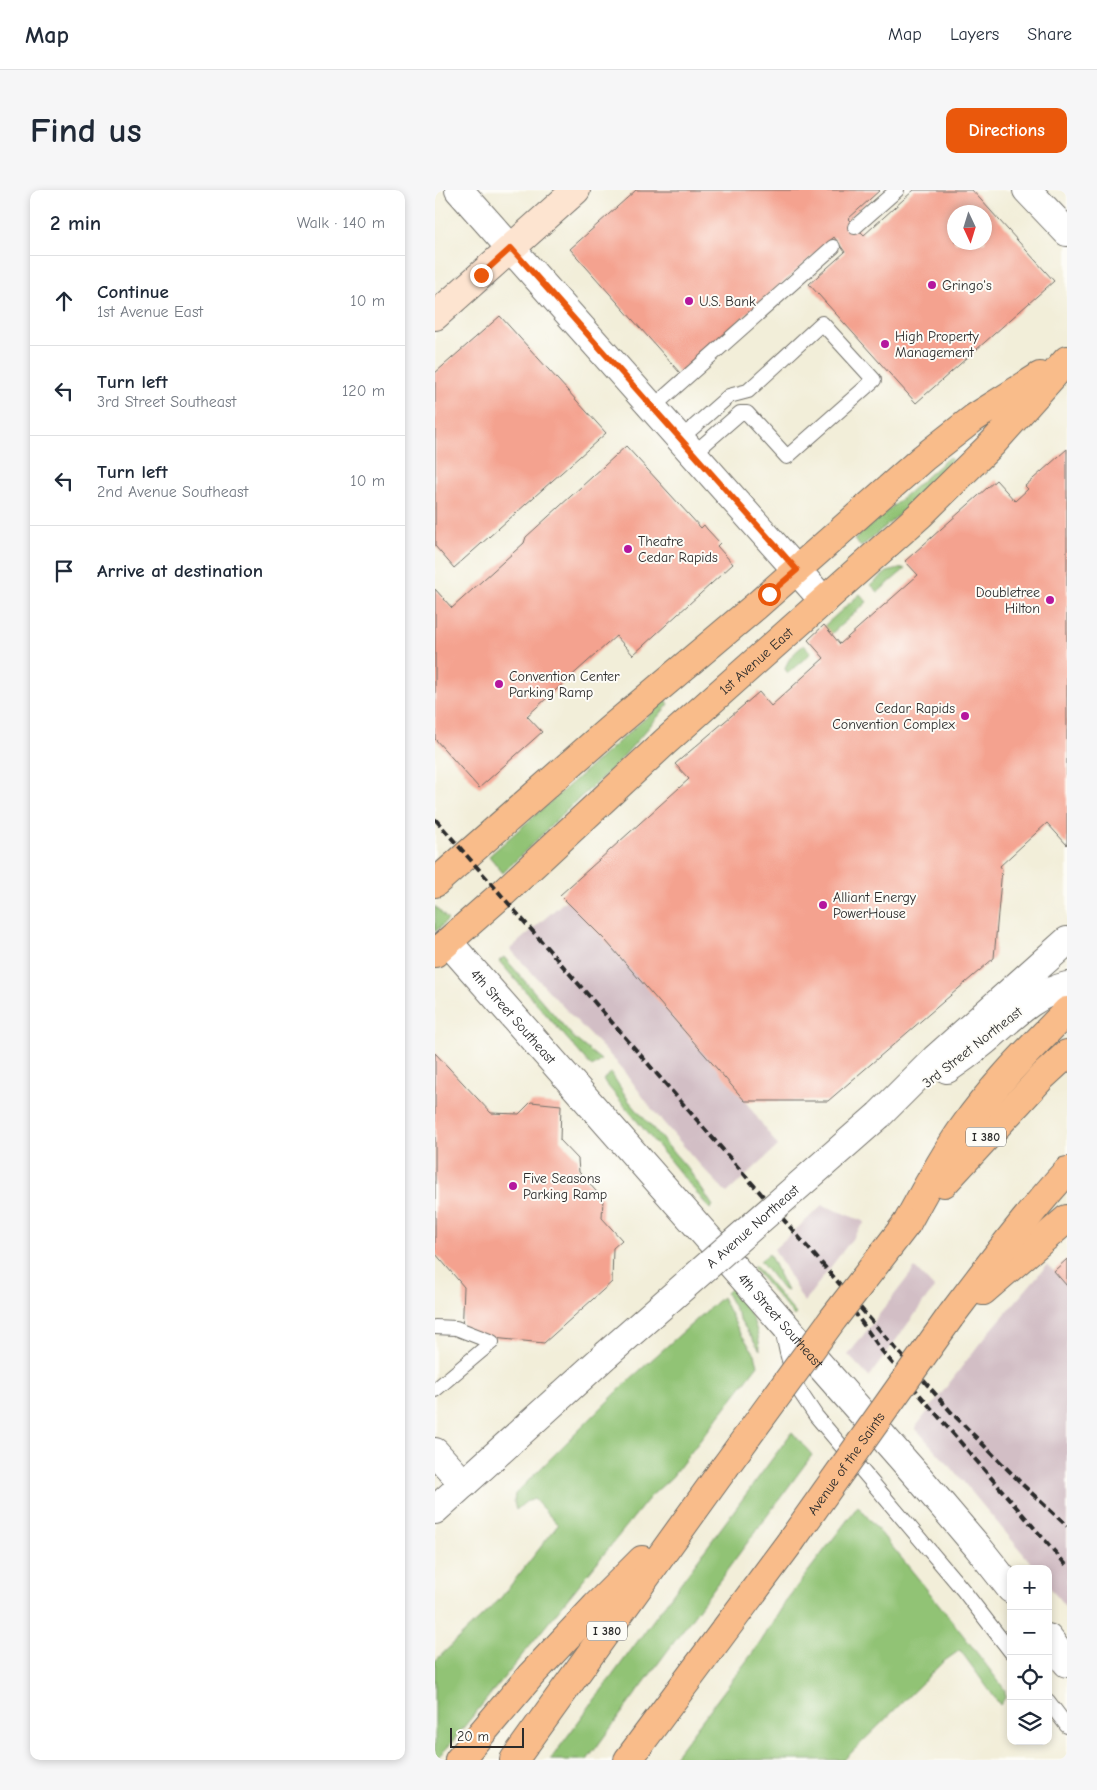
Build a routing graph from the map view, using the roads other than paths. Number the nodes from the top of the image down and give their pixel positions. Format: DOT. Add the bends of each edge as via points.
graph roads {
  1 [pos="459,190"];
  2 [pos="576,190"];
  3 [pos="897,190"];
  4 [pos="1027,190"];
  5 [pos="855,227"];
  6 [pos="1067,232"];
  7 [pos="833,247"];
  8 [pos="511,248"];
  9 [pos="435,316"];
  10 [pos="1067,360"];
  11 [pos="652,408"];
  12 [pos="687,446"];
  13 [pos="797,570"];
  14 [pos="824,601"];
  15 [pos="435,883"];
  16 [pos="1067,941"];
  17 [pos="442,948"];
  18 [pos="1067,986"];
  19 [pos="1067,1011"];
  20 [pos="1067,1054"];
  21 [pos="879,1115"];
  22 [pos="1067,1170"];
  23 [pos="1067,1220"];
  24 [pos="907,1223"];
  25 [pos="950,1317"];
  26 [pos="781,1320"];
  27 [pos="435,1327"];
  28 [pos="435,1390"];
  29 [pos="435,1452"];
  30 [pos="464,1484"];
  31 [pos="700,1502"];
  32 [pos="435,1510"];
  33 [pos="1007,1584"];
  34 [pos="1052,1643"];
  35 [pos="1007,1647"];
  36 [pos="1067,1663"];
  37 [pos="1052,1706"];
  38 [pos="1067,1726"];
  39 [pos="459,1760"];
  40 [pos="514,1760"];
  41 [pos="628,1760"];
  1 -- 8 [label="street"];
  2 -- 8 [label="main road"];
  3 -- 5 [label="lane"];
  4 -- 6 [label="street"];
  7 -- 11 [label="lane"];
  8 -- 9 [label="main road"];
  8 -- 11 [label="street"];
  10 -- 13 [label="main road, 1st Avenue East" via="954,433"];
  10 -- 14 [label="main road, 1st Avenue East" via="956,482"];
  11 -- 12 [label="street"];
  12 -- 12 [label="lane" via="740,413 747,413 787,457 873,380 822,323 748,391 729,396"];
  12 -- 13 [label="street"];
  13 -- 14 [label="street"];
  13 -- 15 [label="main road, 1st Avenue East"];
  14 -- 17 [label="main road, 1st Avenue East" via="665,742"];
  16 -- 21 [label="street, A Avenue Northeast" via="935,1059"];
  17 -- 26 [label="street, 4th Street Southeast"];
  18 -- 21 [label="street, 3rd Street Northeast" via="1027,1005 966,1055"];
  19 -- 24 [label="main road" via="999,1082 964,1127"];
  20 -- 24 [label="main road, I 380"];
  21 -- 30 [label="street, A Avenue Northeast, bridge"];
  22 -- 25 [label="main road, Avenue of the Saints"];
  23 -- 25 [label="main road"];
  24 -- 31 [label="main road, I 380, bridge"];
  25 -- 41 [label="main road, Avenue of the Saints, bridge" via="791,1541"];
  26 -- 33 [label="street, 4th Street Southeast"];
  26 -- 35 [label="lane" via="796,1386 816,1416"];
  27 -- 28 [label="lane" via="456,1328 492,1342"];
  29 -- 30 [label="street"];
  30 -- 32 [label="street, A Avenue Northeast"];
  31 -- 39 [label="main road" via="531,1675"];
  31 -- 40 [label="main road, I 380"];
  34 -- 36 [label="street"];
  37 -- 38 [label="lane"];
}
